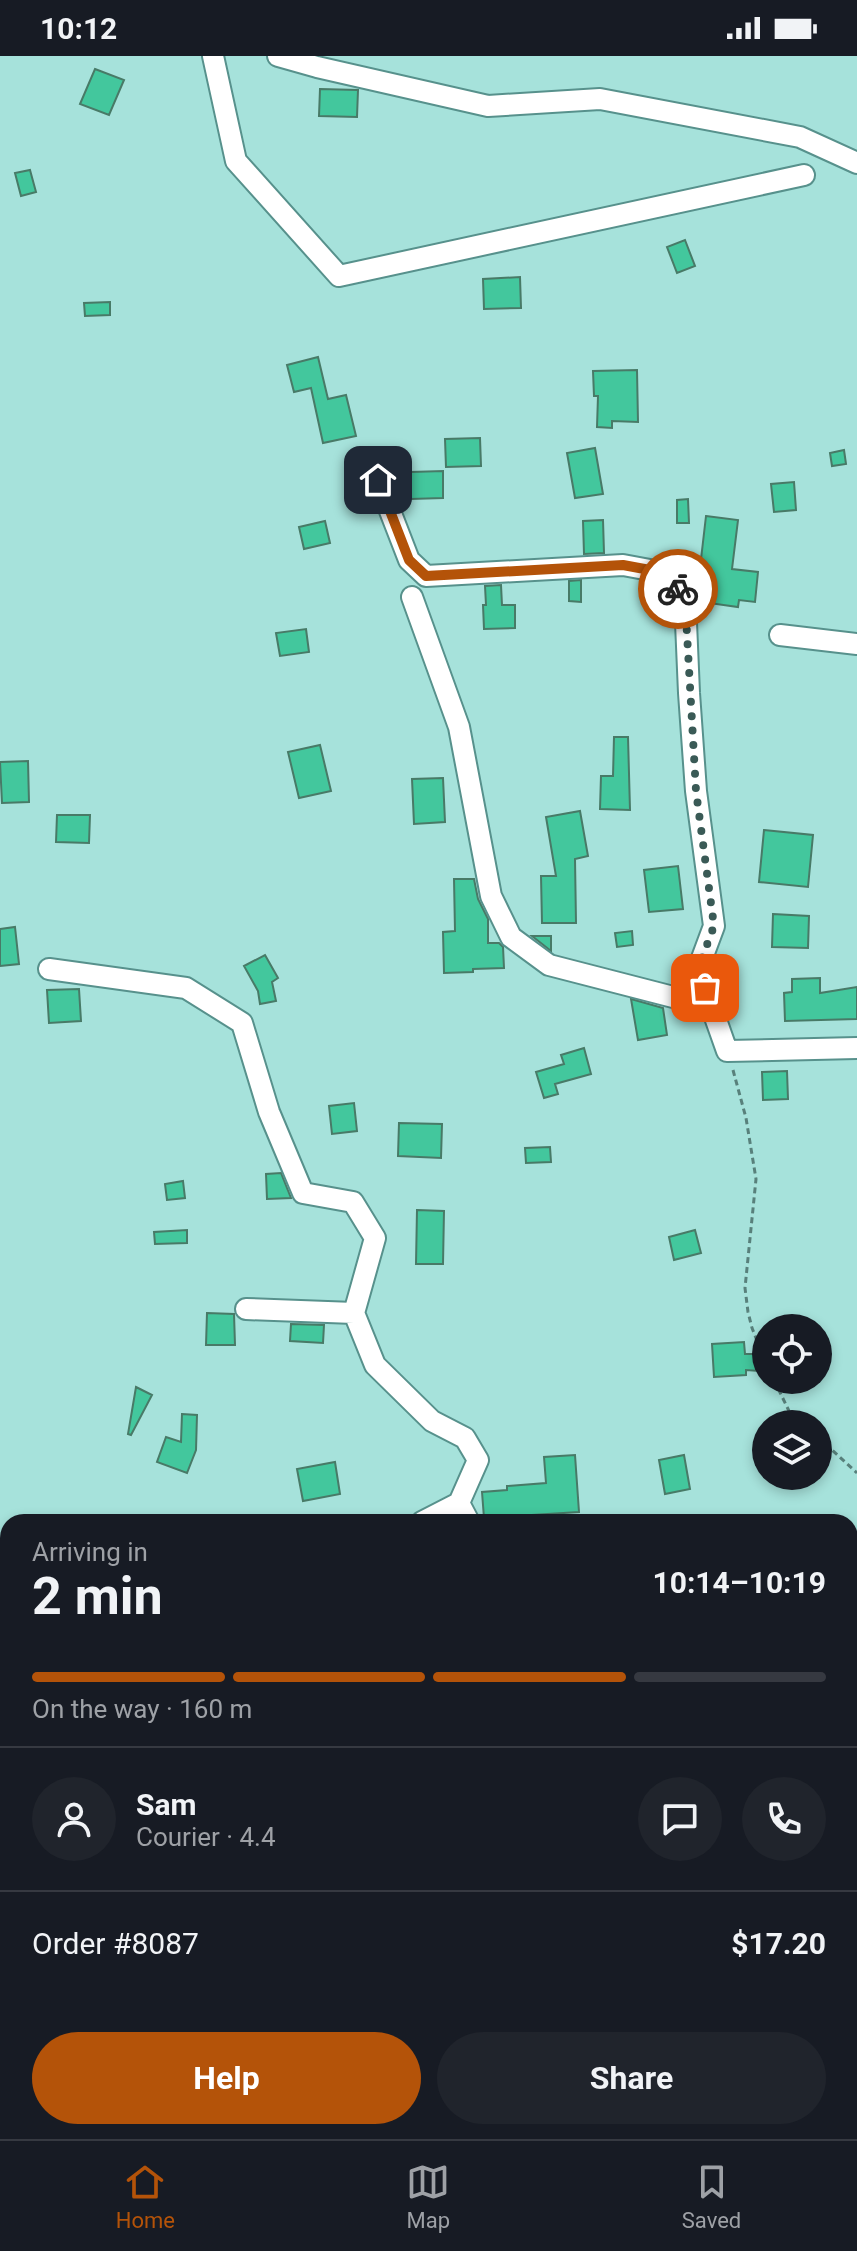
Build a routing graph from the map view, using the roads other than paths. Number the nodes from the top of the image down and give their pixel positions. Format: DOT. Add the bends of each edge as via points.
graph roads {
  1 [pos="213,56"];
  2 [pos="278,56"];
  3 [pos="857,163"];
  4 [pos="804,175"];
  5 [pos="378,480"];
  6 [pos="412,597"];
  7 [pos="780,635"];
  8 [pos="857,644"];
  9 [pos="49,969"];
  10 [pos="712,1007"];
  11 [pos="857,1048"];
  12 [pos="246,1309"];
  13 [pos="354,1313"];
  14 [pos="459,1503"];
  15 [pos="438,1514"];
  16 [pos="465,1514"];
  1 -- 4 [label="street" via="236,161 339,276"];
  2 -- 3 [label="street" via="488,106 600,99 800,137"];
  5 -- 10 [label="street" via="409,560 426,576 623,565 666,573 685,599 696,791 714,926 698,969"];
  6 -- 10 [label="street" via="459,727 491,896 511,937 549,965"];
  7 -- 8 [label="street"];
  9 -- 13 [label="street" via="186,988 242,1023 269,1112 303,1193 353,1202 375,1238"];
  10 -- 11 [label="street" via="727,1051"];
  12 -- 13 [label="street"];
  13 -- 14 [label="street" via="375,1365 432,1421 465,1438 478,1460"];
  14 -- 15 [label="street"];
  14 -- 16 [label="street"];
}
